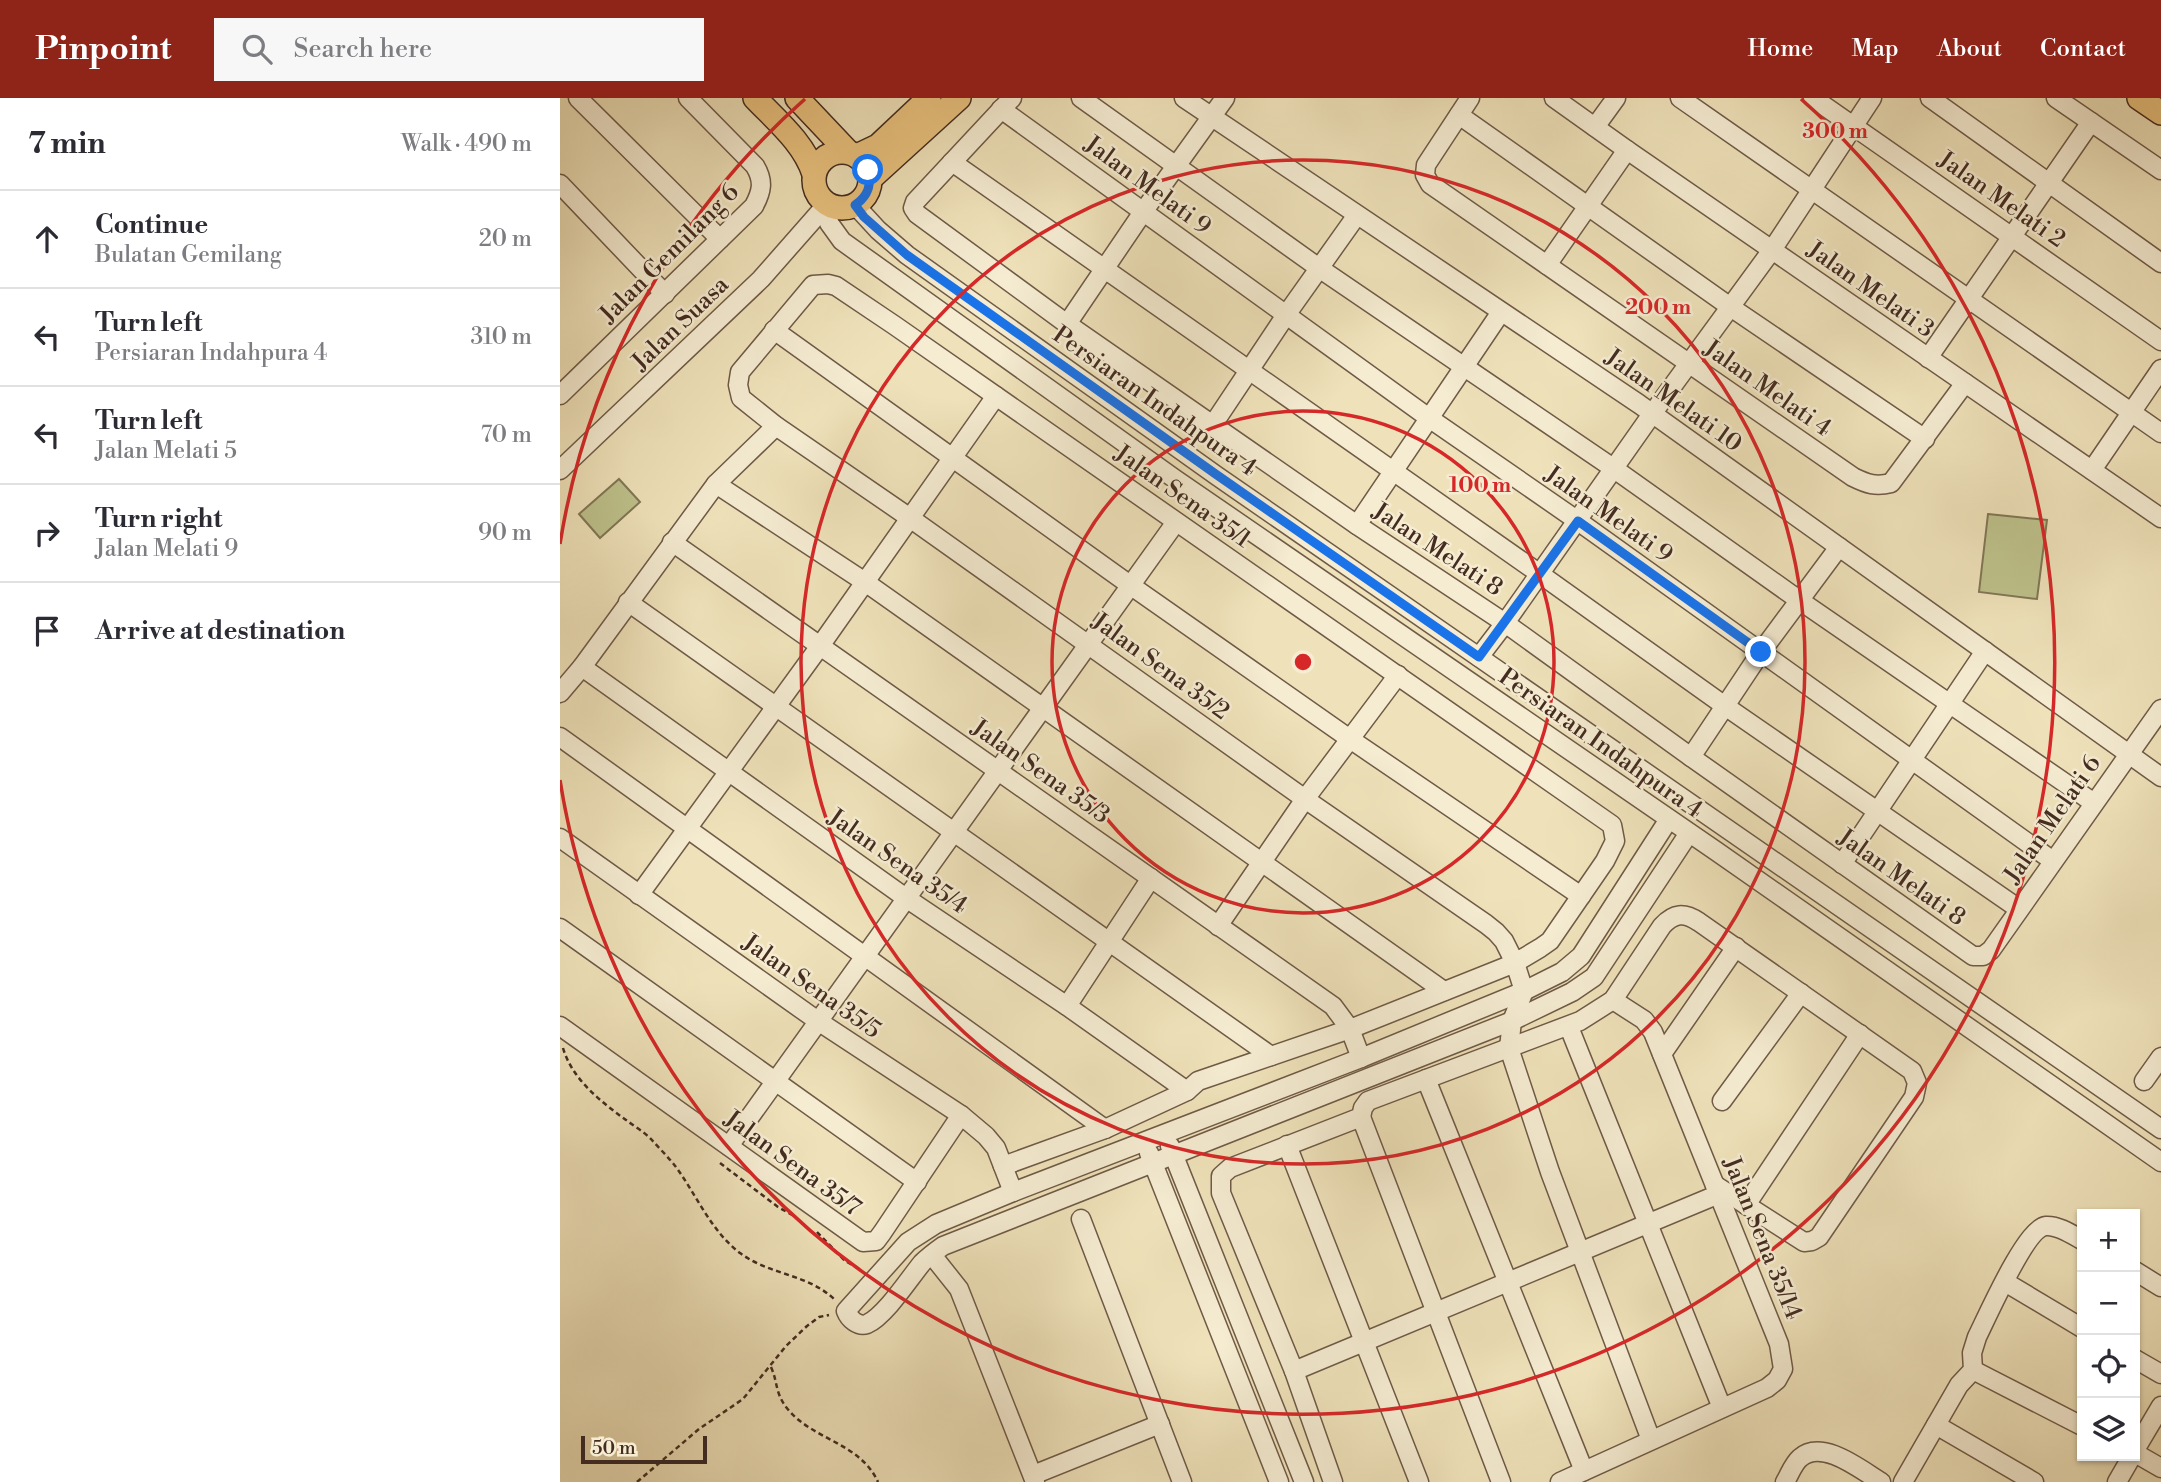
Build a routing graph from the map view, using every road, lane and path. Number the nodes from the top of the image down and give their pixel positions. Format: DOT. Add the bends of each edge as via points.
graph roads {
  1 [pos="578,98"];
  2 [pos="688,98"];
  3 [pos="755,98"];
  4 [pos="797,98"];
  5 [pos="929,98"];
  6 [pos="959,98"];
  7 [pos="1081,98"];
  8 [pos="1184,98"];
  9 [pos="1225,98"];
  10 [pos="1470,98"];
  11 [pos="1555,98"];
  12 [pos="1616,98"];
  13 [pos="1680,98"];
  14 [pos="1814,98"];
  15 [pos="1872,98"];
  16 [pos="1930,98"];
  17 [pos="2056,98"];
  18 [pos="2139,98"];
  19 [pos="1007,104"];
  20 [pos="2161,113"];
  21 [pos="1459,115"];
  22 [pos="1212,117"];
  23 [pos="2091,122"];
  24 [pos="1854,125"];
  25 [pos="1595,127"];
  26 [pos="1627,150"];
  27 [pos="853,154"];
  28 [pos="952,162"];
  29 [pos="1177,166"];
  30 [pos="2161,170"];
  31 [pos="814,174"];
  32 [pos="870,178"];
  33 [pos="2049,183"];
  34 [pos="561,189"];
  35 [pos="1811,190"];
  36 [pos="827,204"];
  37 [pos="855,205"];
  38 [pos="1589,206"];
  39 [pos="1143,212"];
  40 [pos="1357,215"];
  41 [pos="2013,237"];
  42 [pos="720,239"];
  43 [pos="1772,250"];
  44 [pos="2161,263"];
  45 [pos="1547,265"];
  46 [pos="1319,268"];
  47 [pos="1104,269"];
  48 [pos="665,294"];
  49 [pos="1968,299"];
  50 [pos="1729,306"];
  51 [pos="1501,312"];
  52 [pos="1286,315"];
  53 [pos="1067,324"];
  54 [pos="774,330"];
  55 [pos="2161,341"];
  56 [pos="1928,358"];
  57 [pos="1689,362"];
  58 [pos="1463,367"];
  59 [pos="2161,369"];
  60 [pos="1248,371"];
  61 [pos="740,372"];
  62 [pos="1965,383"];
  63 [pos="560,395"];
  64 [pos="996,396"];
  65 [pos="2132,411"];
  66 [pos="1652,414"];
  67 [pos="1429,418"];
  68 [pos="776,426"];
  69 [pos="1212,426"];
  70 [pos="2161,433"];
  71 [pos="1925,439"];
  72 [pos="952,457"];
  73 [pos="1613,468"];
  74 [pos="560,470"];
  75 [pos="2092,470"];
  76 [pos="1392,472"];
  77 [pos="716,484"];
  78 [pos="910,518"];
  79 [pos="2161,518"];
  80 [pos="1578,521"];
  81 [pos="1176,522"];
  82 [pos="1357,525"];
  83 [pos="672,542"];
  84 [pos="1839,547"];
  85 [pos="1539,574"];
  86 [pos="865,582"];
  87 [pos="1130,585"];
  88 [pos="1799,600"];
  89 [pos="628,602"];
  90 [pos="1506,623"];
  91 [pos="1088,643"];
  92 [pos="820,646"];
  93 [pos="1985,651"];
  94 [pos="1761,652"];
  95 [pos="1479,657"];
  96 [pos="582,667"];
  97 [pos="1398,675"];
  98 [pos="560,693"];
  99 [pos="1950,705"];
  100 [pos="776,706"];
  101 [pos="1725,706"];
  102 [pos="1043,707"];
  103 [pos="2161,709"];
  104 [pos="560,737"];
  105 [pos="1350,739"];
  106 [pos="2128,753"];
  107 [pos="1691,757"];
  108 [pos="1913,760"];
  109 [pos="730,771"];
  110 [pos="998,771"];
  111 [pos="2161,777"];
  112 [pos="1304,799"];
  113 [pos="2094,803"];
  114 [pos="1878,811"];
  115 [pos="1669,819"];
  116 [pos="688,829"];
  117 [pos="954,831"];
  118 [pos="1689,833"];
  119 [pos="562,845"];
  120 [pos="2053,861"];
  121 [pos="1262,862"];
  122 [pos="1842,864"];
  123 [pos="1151,878"];
  124 [pos="639,895"];
  125 [pos="1581,896"];
  126 [pos="906,898"];
  127 [pos="2019,909"];
  128 [pos="1218,926"];
  129 [pos="560,928"];
  130 [pos="1110,942"];
  131 [pos="1736,947"];
  132 [pos="865,956"];
  133 [pos="1983,956"];
  134 [pos="1515,963"];
  135 [pos="1444,991"];
  136 [pos="1524,991"];
  137 [pos="1801,993"];
  138 [pos="1613,1000"];
  139 [pos="1067,1006"];
  140 [pos="818,1021"];
  141 [pos="1512,1021"];
  142 [pos="560,1026"];
  143 [pos="1569,1027"];
  144 [pos="1350,1029"];
  145 [pos="1860,1034"];
  146 [pos="562,1045"];
  147 [pos="1509,1048"];
  148 [pos="1662,1054"];
  149 [pos="1271,1056"];
  150 [pos="2161,1057"];
  151 [pos="1361,1058"];
  152 [pos="1426,1079"];
  153 [pos="775,1082"];
  154 [pos="2144,1082"];
  155 [pos="1187,1091"];
  156 [pos="1722,1101"];
  157 [pos="961,1115"];
  158 [pos="1361,1117"];
  159 [pos="1105,1129"];
  160 [pos="2161,1129"];
  161 [pos="1165,1133"];
  162 [pos="1144,1142"];
  163 [pos="1287,1145"];
  164 [pos="729,1146"];
  165 [pos="1174,1156"];
  166 [pos="2161,1162"];
  167 [pos="1154,1164"];
  168 [pos="1003,1166"];
  169 [pos="917,1182"];
  170 [pos="1717,1189"];
  171 [pos="1013,1192"];
  172 [pos="1746,1205"];
  173 [pos="1081,1219"];
  174 [pos="1648,1222"];
  175 [pos="2077,1238"];
  176 [pos="1579,1250"];
  177 [pos="932,1255"];
  178 [pos="2137,1272"];
  179 [pos="1506,1281"];
  180 [pos="2005,1282"];
  181 [pos="2161,1287"];
  182 [pos="846,1311"];
  183 [pos="1435,1311"];
  184 [pos="2077,1325"];
  185 [pos="1364,1342"];
  186 [pos="2140,1362"];
  187 [pos="770,1366"];
  188 [pos="1973,1370"];
  189 [pos="1294,1371"];
  190 [pos="2161,1374"];
  191 [pos="2161,1406"];
  192 [pos="1722,1408"];
  193 [pos="2077,1423"];
  194 [pos="1160,1424"];
  195 [pos="1936,1424"];
  196 [pos="1651,1440"];
  197 [pos="2140,1443"];
  198 [pos="2140,1456"];
  199 [pos="2129,1461"];
  200 [pos="2161,1468"];
  201 [pos="1584,1471"];
  202 [pos="1034,1479"];
  203 [pos="637,1482"];
  204 [pos="878,1482"];
  205 [pos="1182,1482"];
  206 [pos="1279,1482"];
  207 [pos="1304,1482"];
  208 [pos="1333,1482"];
  209 [pos="1419,1482"];
  210 [pos="1501,1482"];
  211 [pos="1560,1482"];
  212 [pos="1785,1482"];
  213 [pos="1881,1482"];
  214 [pos="1903,1482"];
  215 [pos="2034,1482"];
  216 [pos="2117,1482"];
  1 -- 42 [label="street"];
  2 -- 42 [label="street, Jalan Gemilang 6" via="755,166 762,187 754,206"];
  3 -- 31 [label="main road" via="801,147"];
  4 -- 27 [label="main road"];
  5 -- 27 [label="main road" via="878,146"];
  6 -- 32 [label="main road"];
  7 -- 29 [label="street"];
  8 -- 22 [label="street, Jalan Melati 10"];
  9 -- 22 [label="street"];
  10 -- 21 [label="street, Jalan Melati 4"];
  11 -- 25 [label="street, Jalan Melati 3"];
  12 -- 25 [label="street"];
  13 -- 35 [label="street"];
  14 -- 24 [label="street, Jalan Melati 2"];
  15 -- 24 [label="street"];
  16 -- 33 [label="street"];
  17 -- 23 [label="street"];
  18 -- 20 [label="main road"];
  19 -- 28 [label="street"];
  19 -- 39 [label="street, Jalan Melati 9"];
  21 -- 38 [label="street"];
  21 -- 45 [label="street, Jalan Melati 4" via="1426,165 1430,184"];
  22 -- 29 [label="street"];
  22 -- 40 [label="street, Jalan Melati 10"];
  23 -- 30 [label="street"];
  23 -- 33 [label="street"];
  24 -- 35 [label="street"];
  24 -- 41 [label="street, Jalan Melati 2"];
  25 -- 26 [label="street, Jalan Melati 3"];
  26 -- 38 [label="street"];
  26 -- 43 [label="street, Jalan Melati 3"];
  27 -- 31 [label="main road" via="834,153 822,160"];
  27 -- 32 [label="main road"];
  28 -- 47 [label="street"];
  28 -- 53 [label="street, Jalan Melati 8" via="919,197 913,208 917,214"];
  29 -- 39 [label="street"];
  29 -- 46 [label="street"];
  31 -- 36 [label="main road" via="816,191"];
  32 -- 37 [label="main road" via="867,194"];
  33 -- 41 [label="street"];
  33 -- 44 [label="street"];
  34 -- 48 [label="street"];
  35 -- 43 [label="street"];
  35 -- 49 [label="street"];
  36 -- 37 [label="main road" via="840,208"];
  36 -- 74 [label="street, Jalan Suasa" via="761,279"];
  36 -- 115 [label="street, Persiaran Indahpura 4" via="829,223 842,241 1175,479"];
  37 -- 95 [label="street, Persiaran Indahpura 4" via="907,255"];
  38 -- 45 [label="street"];
  38 -- 50 [label="street"];
  39 -- 47 [label="street"];
  39 -- 52 [label="street, Jalan Melati 9"];
  40 -- 46 [label="street"];
  40 -- 51 [label="street, Jalan Melati 10"];
  41 -- 49 [label="street"];
  41 -- 55 [label="street, Jalan Melati 2"];
  42 -- 48 [label="street, Jalan Gemilang 6"];
  43 -- 50 [label="street"];
  43 -- 56 [label="street, Jalan Melati 3"];
  45 -- 57 [label="street, Jalan Melati 4"];
  46 -- 52 [label="street"];
  46 -- 58 [label="street"];
  47 -- 53 [label="street"];
  47 -- 60 [label="street"];
  48 -- 63 [label="street, Jalan Gemilang 6"];
  49 -- 56 [label="street"];
  49 -- 65 [label="street"];
  50 -- 57 [label="street"];
  50 -- 71 [label="street"];
  51 -- 58 [label="street"];
  51 -- 66 [label="street, Jalan Melati 10"];
  52 -- 60 [label="street"];
  52 -- 67 [label="street, Jalan Melati 9"];
  53 -- 69 [label="street, Jalan Melati 8"];
  54 -- 61 [label="street, Jalan Sena 35/1"];
  54 -- 64 [label="street, Jalan Sena 35/1" via="807,289 836,286"];
  54 -- 72 [label="street"];
  56 -- 62 [label="street, Jalan Melati 3"];
  57 -- 66 [label="street"];
  57 -- 71 [label="street, Jalan Melati 4" via="1866,484 1891,483"];
  58 -- 67 [label="street"];
  58 -- 73 [label="street"];
  59 -- 65 [label="street"];
  60 -- 69 [label="street"];
  60 -- 76 [label="street"];
  61 -- 68 [label="street, Jalan Sena 35/2" via="741,398"];
  62 -- 71 [label="street, Jalan Melati 4"];
  62 -- 75 [label="street, Jalan Melati 3"];
  64 -- 72 [label="street"];
  64 -- 81 [label="street, Jalan Sena 35/1"];
  65 -- 70 [label="street"];
  65 -- 75 [label="street"];
  66 -- 73 [label="street"];
  66 -- 84 [label="street, Jalan Melati 10"];
  67 -- 76 [label="street"];
  67 -- 80 [label="street, Jalan Melati 9"];
  68 -- 77 [label="street"];
  68 -- 78 [label="street, Jalan Sena 35/2"];
  69 -- 82 [label="street, Jalan Melati 8"];
  72 -- 78 [label="street"];
  72 -- 87 [label="street"];
  73 -- 80 [label="street"];
  73 -- 88 [label="street"];
  75 -- 79 [label="street, Jalan Melati 3"];
  76 -- 82 [label="street"];
  76 -- 85 [label="street"];
  77 -- 83 [label="street"];
  77 -- 86 [label="street"];
  78 -- 86 [label="street"];
  78 -- 91 [label="street, Jalan Sena 35/2"];
  80 -- 85 [label="street"];
  80 -- 94 [label="street, Jalan Melati 9"];
  81 -- 87 [label="street"];
  81 -- 97 [label="street, Jalan Sena 35/1"];
  82 -- 90 [label="street, Jalan Melati 8"];
  83 -- 89 [label="street"];
  83 -- 92 [label="street, Jalan Sena 35/3"];
  84 -- 88 [label="street"];
  84 -- 93 [label="street, Jalan Melati 10"];
  85 -- 90 [label="street"];
  85 -- 101 [label="street"];
  86 -- 92 [label="street"];
  86 -- 102 [label="street"];
  87 -- 91 [label="street"];
  87 -- 105 [label="street"];
  88 -- 94 [label="street"];
  88 -- 99 [label="street"];
  89 -- 96 [label="street"];
  89 -- 100 [label="street"];
  90 -- 95 [label="street"];
  90 -- 107 [label="street, Jalan Melati 8"];
  91 -- 102 [label="street"];
  91 -- 112 [label="street, Jalan Sena 35/2"];
  92 -- 100 [label="street"];
  92 -- 110 [label="street, Jalan Sena 35/3"];
  93 -- 99 [label="street"];
  93 -- 106 [label="street, Jalan Melati 10"];
  94 -- 101 [label="street"];
  94 -- 108 [label="street, Jalan Melati 9"];
  95 -- 160 [label="street, Persiaran Indahpura 4"];
  96 -- 98 [label="street"];
  96 -- 109 [label="street, Jalan Sena 35/4"];
  97 -- 105 [label="street"];
  97 -- 125 [label="street, Jalan Sena 35/1" via="1612,825 1615,841"];
  99 -- 108 [label="street"];
  99 -- 113 [label="street"];
  100 -- 109 [label="street"];
  100 -- 117 [label="street"];
  101 -- 107 [label="street"];
  101 -- 114 [label="street"];
  102 -- 110 [label="street"];
  102 -- 121 [label="street"];
  103 -- 106 [label="street, Jalan Melati 6"];
  104 -- 116 [label="street"];
  105 -- 112 [label="street"];
  105 -- 125 [label="street"];
  106 -- 111 [label="street, Jalan Melati 10"];
  106 -- 113 [label="street, Jalan Melati 6"];
  107 -- 122 [label="street, Jalan Melati 8"];
  108 -- 114 [label="street"];
  108 -- 120 [label="street, Jalan Melati 9"];
  109 -- 116 [label="street"];
  109 -- 126 [label="street, Jalan Sena 35/4"];
  110 -- 117 [label="street"];
  110 -- 123 [label="street, Jalan Sena 35/3"];
  112 -- 121 [label="street"];
  112 -- 134 [label="street, Jalan Sena 35/2" via="1496,932"];
  113 -- 120 [label="street, Jalan Melati 6"];
  114 -- 122 [label="street"];
  114 -- 127 [label="street"];
  115 -- 118 [label="street, Persiaran Indahpura 4"];
  115 -- 136 [label="street" via="1581,956 1562,972"];
  116 -- 124 [label="street"];
  116 -- 132 [label="street"];
  117 -- 126 [label="street"];
  117 -- 130 [label="street"];
  118 -- 141 [label="street" via="1594,977"];
  118 -- 166 [label="street, Persiaran Indahpura 4"];
  119 -- 124 [label="street, Jalan Sena 35/5"];
  120 -- 127 [label="street, Jalan Melati 6"];
  121 -- 128 [label="street"];
  121 -- 135 [label="street"];
  122 -- 133 [label="street, Jalan Melati 8" via="1963,950"];
  123 -- 128 [label="street, Jalan Sena 35/3"];
  123 -- 130 [label="street"];
  124 -- 140 [label="street, Jalan Sena 35/5"];
  125 -- 134 [label="street" via="1550,941"];
  126 -- 132 [label="street"];
  126 -- 139 [label="street, Jalan Sena 35/4"];
  127 -- 133 [label="street, Jalan Melati 6"];
  128 -- 144 [label="street, Jalan Sena 35/3" via="1333,1006"];
  129 -- 153 [label="street"];
  130 -- 139 [label="street"];
  130 -- 149 [label="street"];
  131 -- 137 [label="street"];
  131 -- 138 [label="street" via="1691,916 1671,917"];
  131 -- 148 [label="street"];
  132 -- 140 [label="street"];
  132 -- 159 [label="street"];
  134 -- 135 [label="street"];
  134 -- 136 [label="street, Jalan Sena 35/2"];
  135 -- 144 [label="street"];
  136 -- 141 [label="street"];
  136 -- 151 [label="street"];
  137 -- 145 [label="street"];
  137 -- 156 [label="street"];
  138 -- 143 [label="street"];
  138 -- 148 [label="street, Jalan Sena 35/14" via="1644,1020"];
  139 -- 155 [label="street, Jalan Sena 35/4"];
  140 -- 153 [label="street"];
  140 -- 157 [label="street, Jalan Sena 35/5"];
  141 -- 147 [label="street"];
  141 -- 165 [label="street"];
  142 -- 164 [label="street, Jalan Sena 35/7"];
  143 -- 147 [label="street"];
  143 -- 174 [label="street"];
  144 -- 149 [label="street"];
  144 -- 151 [label="street, Jalan Sena 35/3"];
  145 -- 172 [label="street"];
  145 -- 172 [label="street" via="1912,1071 1917,1083 1914,1097 1819,1237 1804,1242"];
  146 -- 182 [label="path" via="572,1071 649,1136 727,1241 764,1268 822,1288"];
  147 -- 152 [label="street"];
  147 -- 176 [label="street"];
  148 -- 170 [label="street, Jalan Sena 35/14"];
  149 -- 155 [label="street" via="1198,1082"];
  150 -- 154 [label="street"];
  151 -- 161 [label="street"];
  152 -- 158 [label="street" via="1368,1101"];
  152 -- 179 [label="street"];
  153 -- 164 [label="street"];
  153 -- 169 [label="street"];
  155 -- 159 [label="street"];
  157 -- 168 [label="street, Jalan Sena 35/5" via="996,1148"];
  157 -- 169 [label="street, Jalan Sena 35/7"];
  158 -- 163 [label="street"];
  158 -- 183 [label="street"];
  159 -- 168 [label="street"];
  161 -- 162 [label="street"];
  161 -- 165 [label="street"];
  162 -- 167 [label="street"];
  162 -- 171 [label="street"];
  163 -- 185 [label="street"];
  163 -- 189 [label="street" via="1230,1168 1221,1176 1221,1193"];
  164 -- 169 [label="street, Jalan Sena 35/7" via="863,1242 876,1241"];
  165 -- 167 [label="street"];
  165 -- 207 [label="street"];
  167 -- 177 [label="street" via="943,1246"];
  167 -- 206 [label="street"];
  168 -- 171 [label="street, Jalan Sena 35/5"];
  170 -- 172 [label="street"];
  170 -- 174 [label="street"];
  170 -- 192 [label="street, Jalan Sena 35/14" via="1779,1344 1783,1369 1767,1388"];
  171 -- 182 [label="street" via="936,1224 908,1242"];
  173 -- 194 [label="street"];
  174 -- 176 [label="street"];
  174 -- 192 [label="street"];
  175 -- 180 [label="street" via="2046,1226 2034,1232"];
  176 -- 179 [label="street"];
  176 -- 196 [label="street"];
  177 -- 182 [label="street" via="866,1324 852,1320"];
  177 -- 202 [label="street" via="959,1289"];
  178 -- 181 [label="street"];
  179 -- 183 [label="street"];
  179 -- 201 [label="street"];
  180 -- 184 [label="street"];
  180 -- 188 [label="street" via="1977,1338"];
  182 -- 187 [label="path" via="820,1317"];
  183 -- 185 [label="street"];
  183 -- 210 [label="street"];
  185 -- 189 [label="street"];
  185 -- 209 [label="street"];
  186 -- 190 [label="street"];
  187 -- 203 [label="path" via="743,1399 699,1429"];
  187 -- 204 [label="path" via="776,1392 788,1409 802,1423 858,1455"];
  188 -- 193 [label="street"];
  188 -- 195 [label="street"];
  189 -- 208 [label="street"];
  191 -- 197 [label="street"];
  192 -- 196 [label="street, Jalan Sena 35/14"];
  194 -- 202 [label="street"];
  194 -- 205 [label="street"];
  195 -- 214 [label="street"];
  195 -- 215 [label="street"];
  196 -- 201 [label="street, Jalan Sena 35/14"];
  198 -- 200 [label="street"];
  199 -- 216 [label="street"];
  201 -- 211 [label="street, Jalan Sena 35/14"];
  212 -- 213 [label="street" via="1802,1456 1826,1451"];
}
